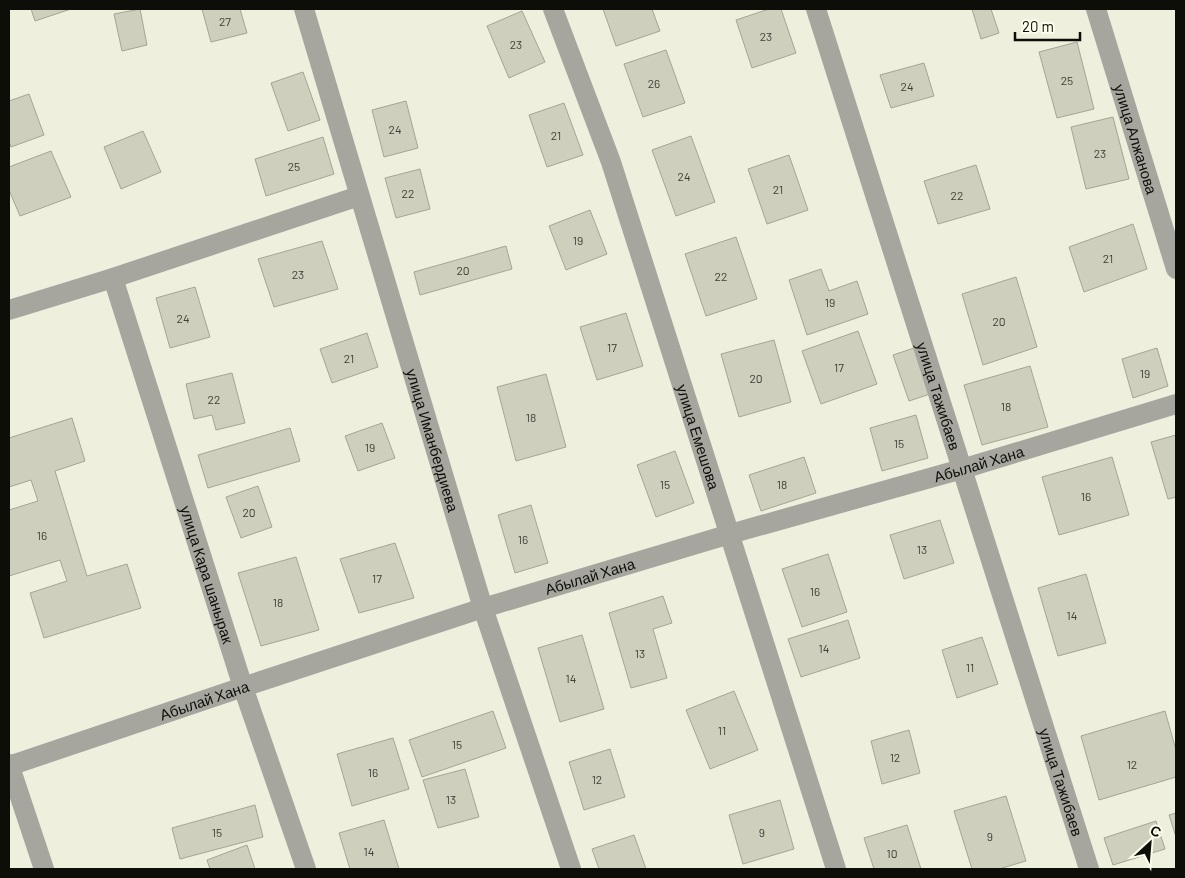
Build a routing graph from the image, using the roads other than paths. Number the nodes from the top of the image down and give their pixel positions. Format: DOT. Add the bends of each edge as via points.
graph roads {
  1 [pos="304,9"];
  2 [pos="553,9"];
  3 [pos="816,9"];
  4 [pos="1096,9"];
  5 [pos="359,196"];
  6 [pos="1176,269"];
  7 [pos="113,278"];
  8 [pos="9,310"];
  9 [pos="1176,404"];
  10 [pos="962,469"];
  11 [pos="730,534"];
  12 [pos="483,608"];
  13 [pos="243,687"];
  14 [pos="9,766"];
  15 [pos="44,869"];
  16 [pos="306,869"];
  17 [pos="571,869"];
  18 [pos="836,869"];
  19 [pos="1089,869"];
  1 -- 5 [label="street, улица Иманбердиева"];
  2 -- 11 [label="street, улица Емешова" via="611,162"];
  3 -- 10 [label="street, улица Тажибаев"];
  4 -- 6 [label="street, улица Алжанова"];
  5 -- 7 [label="street"];
  5 -- 12 [label="street, улица Иманбердиева"];
  7 -- 8 [label="street"];
  7 -- 13 [label="street, улица Кара шанырак"];
  9 -- 10 [label="street, Абылай Хана"];
  10 -- 11 [label="street, Абылай Хана"];
  10 -- 19 [label="street, улица Тажибаев"];
  11 -- 12 [label="street, Абылай Хана"];
  11 -- 18 [label="street, улица Емешова"];
  12 -- 13 [label="street, Абылай Хана"];
  12 -- 17 [label="street, улица Иманбердиева"];
  13 -- 14 [label="street, Абылай Хана"];
  13 -- 16 [label="street, улица Кара шанырак"];
  14 -- 15 [label="street"];
}
